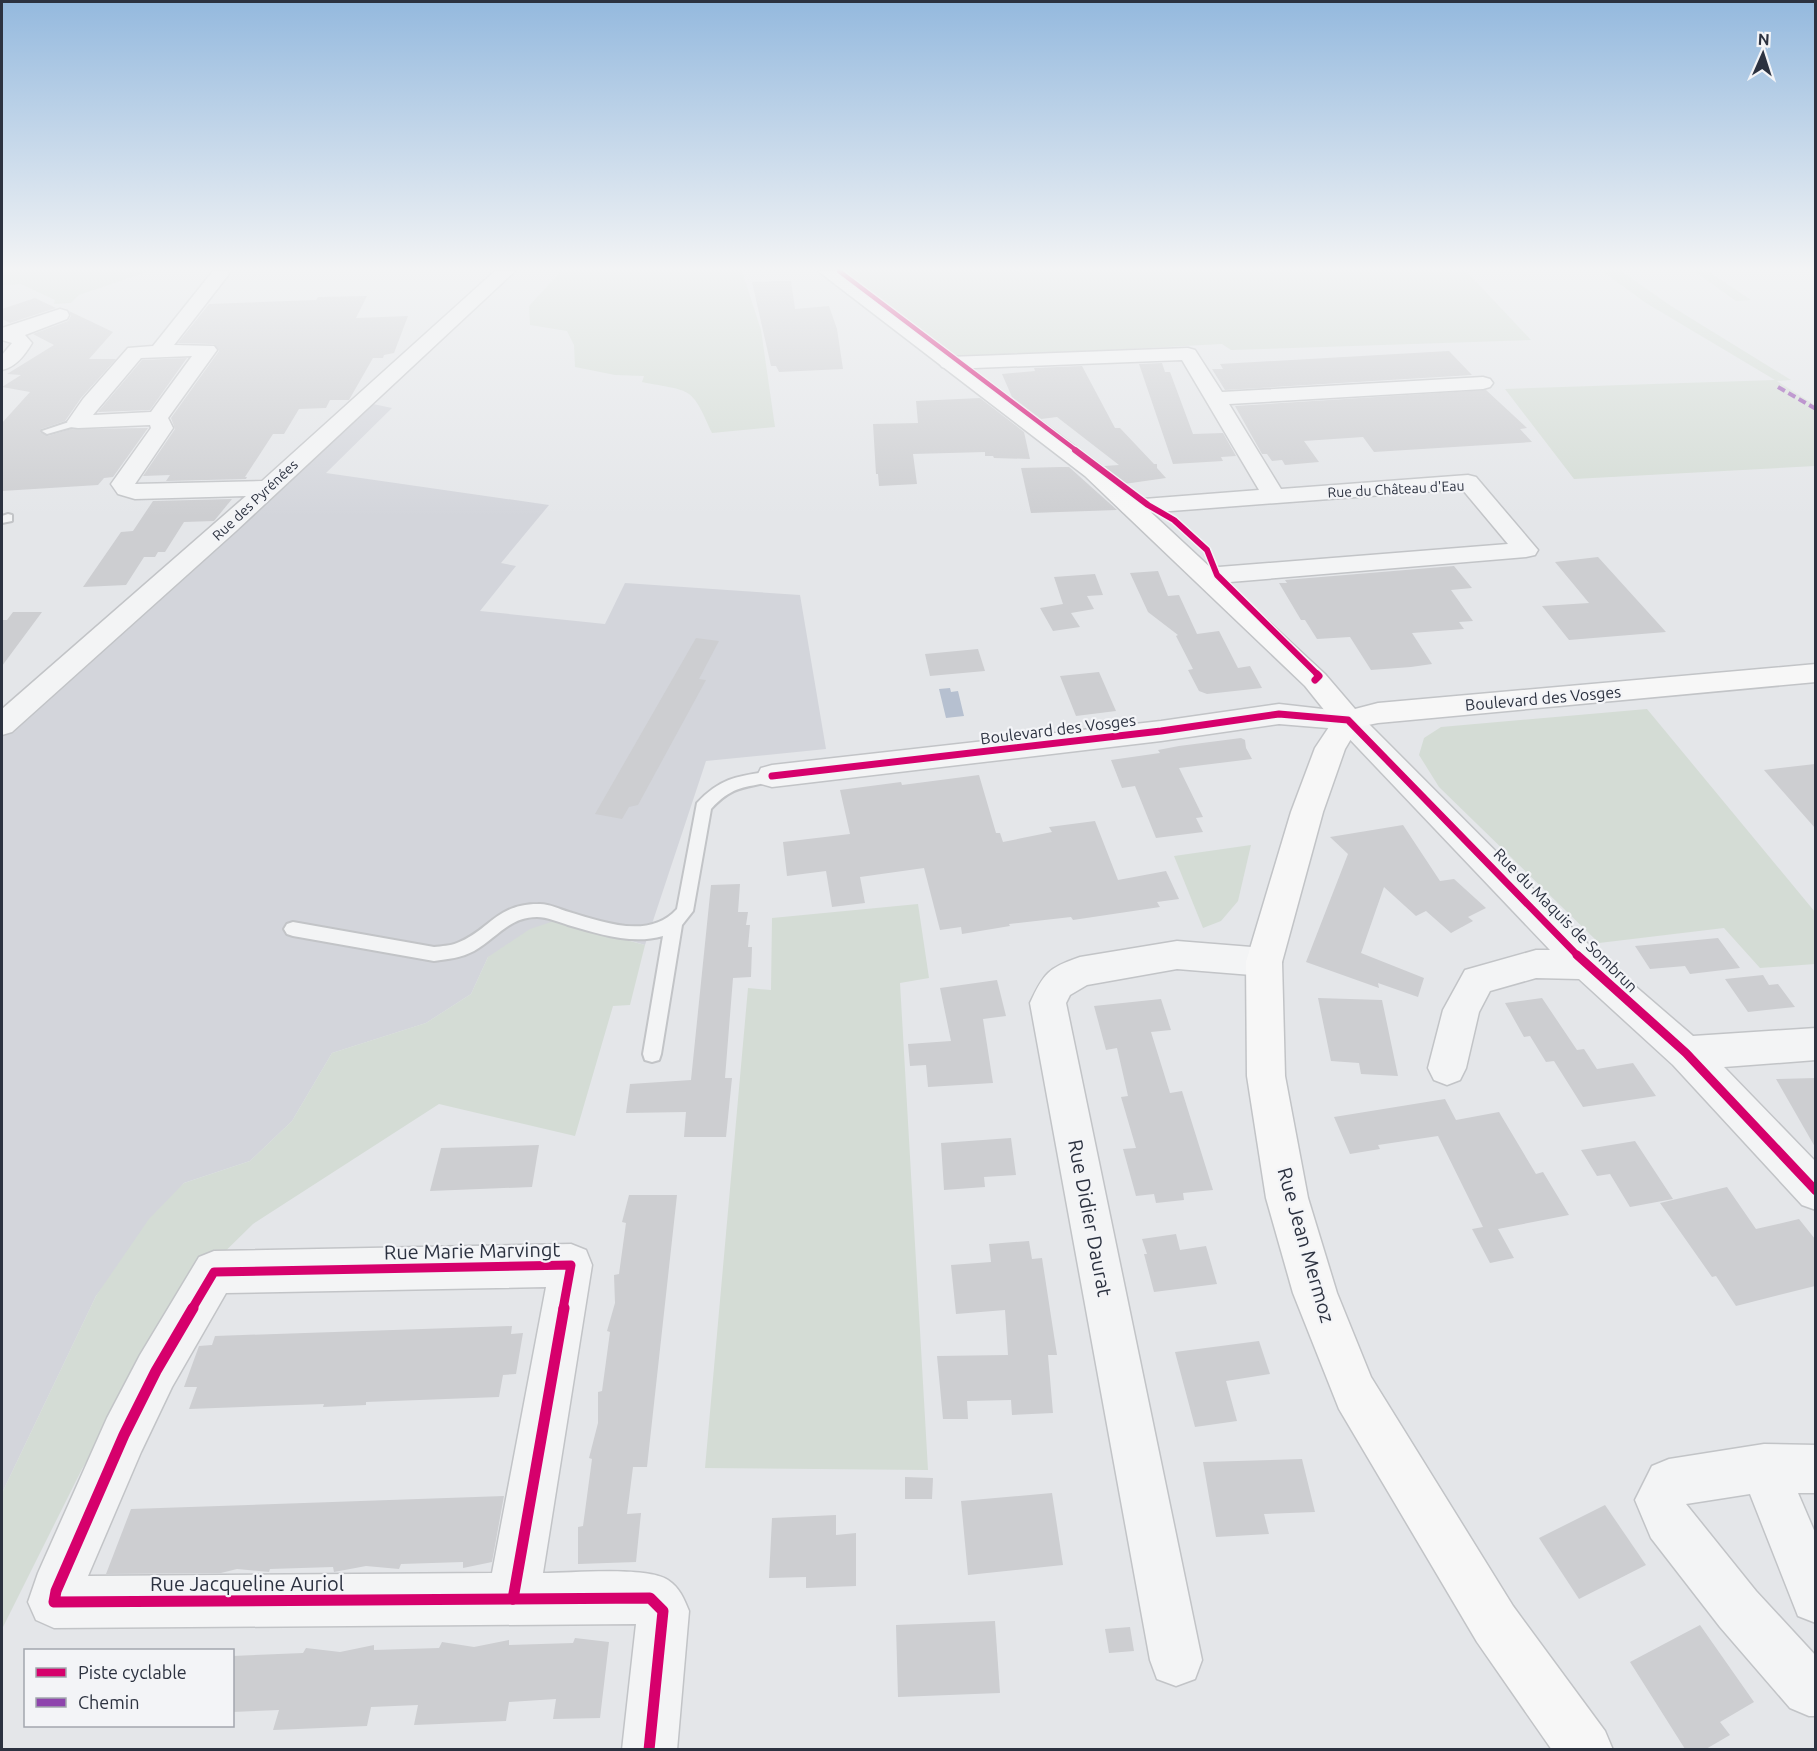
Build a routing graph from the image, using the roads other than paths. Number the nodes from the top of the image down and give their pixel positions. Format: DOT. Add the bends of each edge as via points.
graph roads {
  1 [pos="16,353"];
  2 [pos="134,353"];
  3 [pos="205,353"];
  4 [pos="416,353"];
  5 [pos="935,353"];
  6 [pos="949,363"];
  7 [pos="2,364"];
  8 [pos="1483,383"];
  9 [pos="1215,399"];
  10 [pos="157,418"];
  11 [pos="78,422"];
  12 [pos="47,431"];
  13 [pos="267,488"];
  14 [pos="1274,496"];
  15 [pos="1131,507"];
  16 [pos="1206,576"];
  17 [pos="1815,673"];
  18 [pos="1348,720"];
  19 [pos="2,725"];
  20 [pos="772,776"];
  21 [pos="674,923"];
  22 [pos="293,929"];
  23 [pos="1264,962"];
  24 [pos="1587,965"];
  25 [pos="1815,1044"];
  26 [pos="1686,1053"];
  27 [pos="652,1054"];
  28 [pos="1447,1068"];
  29 [pos="1815,1191"];
  30 [pos="214,1272"];
  31 [pos="1764,1468"];
  32 [pos="1815,1469"];
  33 [pos="1815,1598"];
  34 [pos="513,1599"];
  35 [pos="1176,1660"];
  36 [pos="1815,1689"];
  37 [pos="648,1749"];
  38 [pos="1586,1749"];
  1 -- 7 [label="street"];
  2 -- 11 [label="street"];
  3 -- 10 [label="street"];
  4 -- 13 [label="street, Rue des Pyrénées"];
  5 -- 6 [label="main road"];
  6 -- 9 [label="street" via="1188,354"];
  6 -- 15 [label="main road" via="1093,471"];
  8 -- 9 [label="street"];
  9 -- 14 [label="street"];
  10 -- 11 [label="street"];
  10 -- 13 [label="street" via="162,428 123,484 126,489 135,492"];
  11 -- 12 [label="lane"];
  13 -- 19 [label="street, Rue des Pyrénées"];
  14 -- 15 [label="street, Rue du Château d'Eau"];
  14 -- 16 [label="street, Rue du Château d'Eau" via="1468,482 1526,549"];
  15 -- 16 [label="main road"];
  16 -- 18 [label="main road" via="1315,680"];
  17 -- 18 [label="main road, Boulevard des Vosges" via="1378,713"];
  18 -- 20 [label="street, Boulevard des Vosges" via="1279,714"];
  18 -- 23 [label="main road, Rue Jean Mermoz" via="1330,748 1307,812"];
  18 -- 24 [label="street, Rue du Maquis de Sombrun"];
  20 -- 21 [label="lane" via="732,783 703,807 685,911"];
  21 -- 22 [label="lane" via="658,931 631,933 541,910 527,910 508,915 454,952 434,954"];
  21 -- 27 [label="lane"];
  23 -- 35 [label="street, Rue Didier Daurat" via="1177,955 1080,972 1057,985 1048,1003"];
  23 -- 38 [label="main road, Rue Jean Mermoz" via="1266,1076 1287,1198 1315,1293 1355,1393 1495,1624"];
  24 -- 26 [label="street, Rue du Maquis de Sombrun"];
  24 -- 28 [label="street" via="1536,964 1478,980 1461,1010"];
  25 -- 26 [label="street"];
  26 -- 29 [label="street, Rue du Maquis de Sombrun"];
  30 -- 34 [label="street, Rue Marie Marvingt" via="571,1265"];
  30 -- 34 [label="street, Rue Jacqueline Auriol" via="124,1435 54,1602"];
  31 -- 32 [label="street"];
  31 -- 33 [label="street"];
  31 -- 36 [label="street" via="1669,1484 1659,1500 1668,1521 1738,1609 1809,1689"];
  34 -- 37 [label="street, Rue Jacqueline Auriol" via="650,1598 663,1611"];
}
